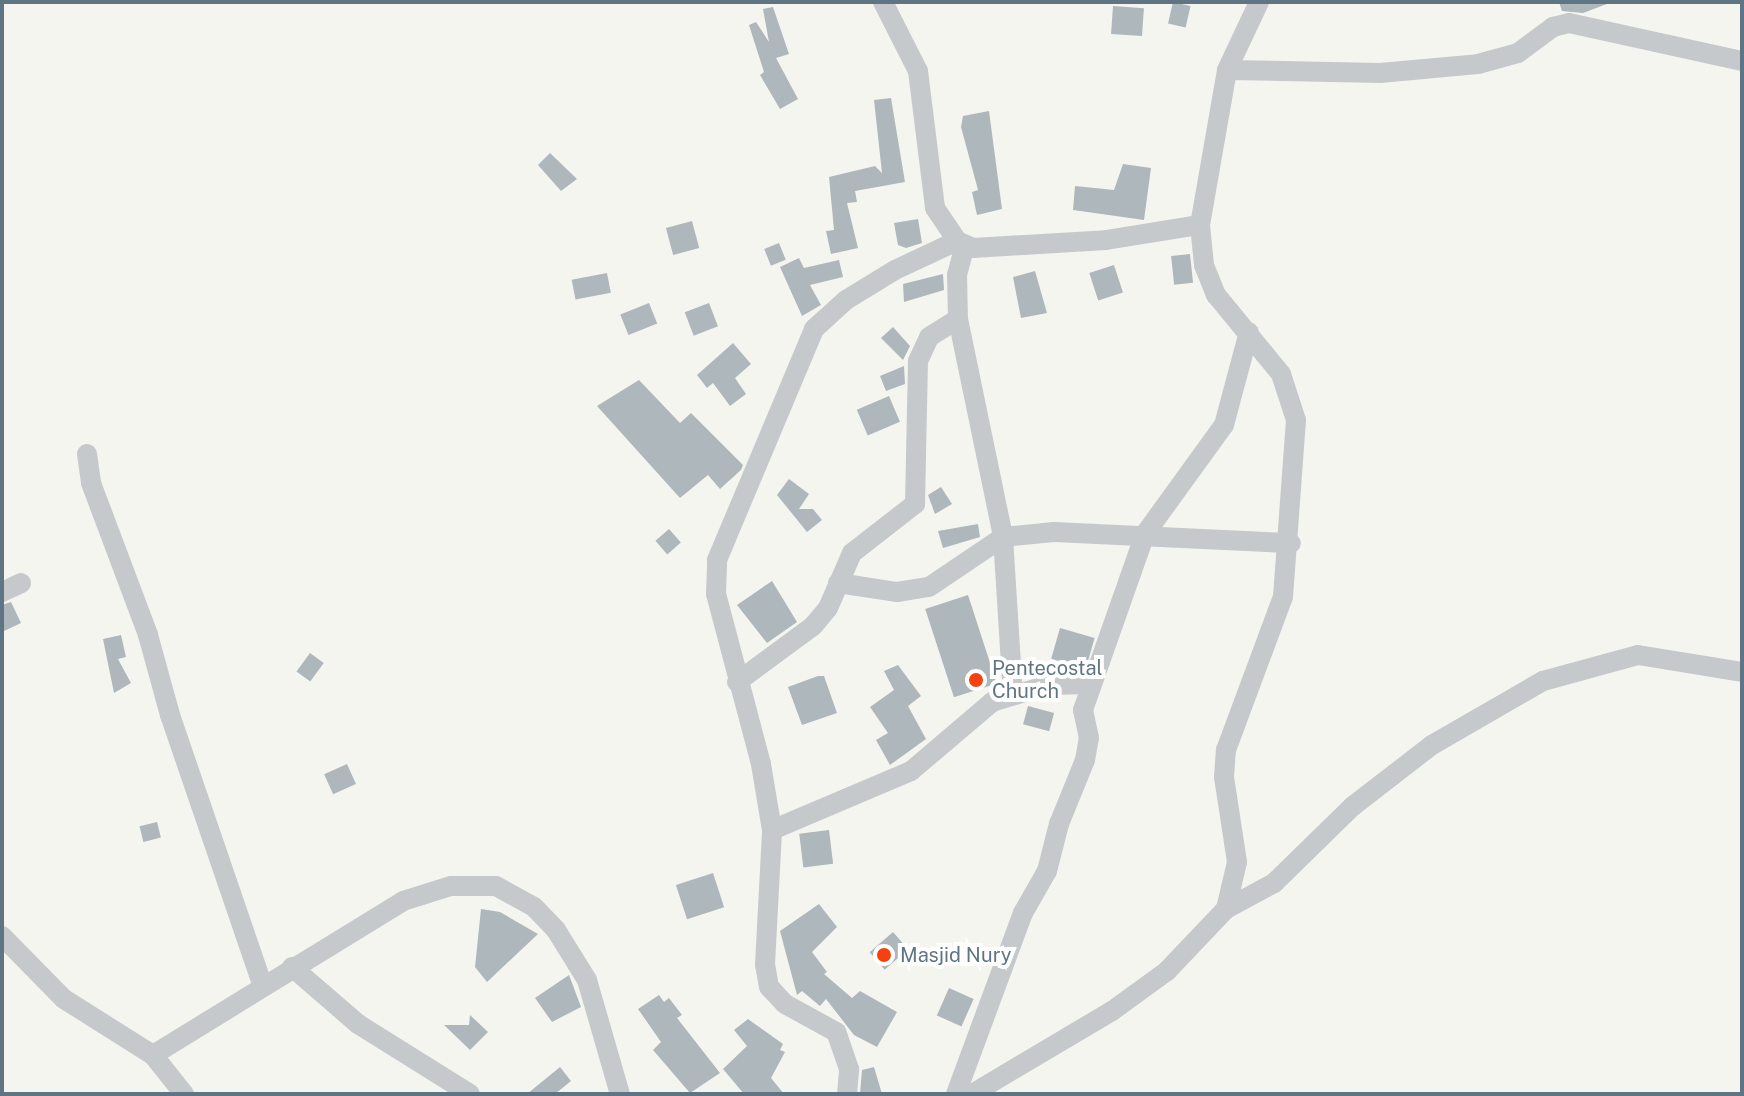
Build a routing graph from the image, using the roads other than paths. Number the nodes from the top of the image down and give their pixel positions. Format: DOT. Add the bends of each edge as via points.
graph roads {
  1 [pos="883,2"];
  2 [pos="1259,2"];
  3 [pos="1742,61"];
  4 [pos="1227,70"];
  5 [pos="1200,225"];
  6 [pos="961,243"];
  7 [pos="958,319"];
  8 [pos="1249,332"];
  9 [pos="87,454"];
  10 [pos="1145,534"];
  11 [pos="1003,537"];
  12 [pos="1291,543"];
  13 [pos="21,583"];
  14 [pos="838,583"];
  15 [pos="2,592"];
  16 [pos="1742,672"];
  17 [pos="737,682"];
  18 [pos="1091,684"];
  19 [pos="1013,694"];
  20 [pos="772,830"];
  21 [pos="1226,909"];
  22 [pos="2,936"];
  23 [pos="292,967"];
  24 [pos="263,986"];
  25 [pos="153,1055"];
  26 [pos="184,1094"];
  27 [pos="470,1094"];
  28 [pos="620,1094"];
  29 [pos="847,1094"];
  30 [pos="956,1094"];
  31 [pos="972,1094"];
  1 -- 6 [label="street" via="918,71 935,208"];
  2 -- 4 [label="street"];
  3 -- 4 [label="street" via="1569,23 1553,27 1518,53 1478,64 1380,73"];
  4 -- 5 [label="street"];
  5 -- 6 [label="street" via="1106,240 973,248"];
  5 -- 8 [label="street" via="1204,265 1216,295"];
  6 -- 7 [label="street"];
  6 -- 17 [label="street" via="895,270 846,300 814,329 717,560 716,594"];
  7 -- 11 [label="street"];
  7 -- 14 [label="street" via="929,337 918,361 915,504 865,538"];
  8 -- 10 [label="street" via="1224,425"];
  8 -- 12 [label="street" via="1281,374 1296,420"];
  9 -- 24 [label="street" via="91,483 148,635 170,715"];
  10 -- 11 [label="street"];
  10 -- 12 [label="street"];
  10 -- 18 [label="street"];
  11 -- 14 [label="street" via="929,587 897,592"];
  11 -- 19 [label="street"];
  12 -- 21 [label="street" via="1283,597 1226,750 1224,777 1237,862"];
  13 -- 15 [label="street"];
  14 -- 17 [label="street" via="813,626"];
  16 -- 21 [label="street" via="1638,655 1543,681 1432,745 1353,806 1274,883"];
  17 -- 20 [label="street"];
  18 -- 19 [label="street" via="1048,685"];
  18 -- 30 [label="street" via="1083,710 1089,738 1085,760 1047,871 1023,913"];
  19 -- 20 [label="street" via="992,702 911,771"];
  20 -- 29 [label="street" via="765,965 769,987 785,1004 836,1032 848,1061"];
  21 -- 31 [label="street" via="1190,950 1123,1003"];
  22 -- 25 [label="street" via="64,999"];
  23 -- 24 [label="street"];
  23 -- 27 [label="street" via="358,1024"];
  23 -- 28 [label="street" via="403,901 451,886 496,886 515,893 556,930 587,980"];
  24 -- 25 [label="street"];
  25 -- 26 [label="street"];
}
